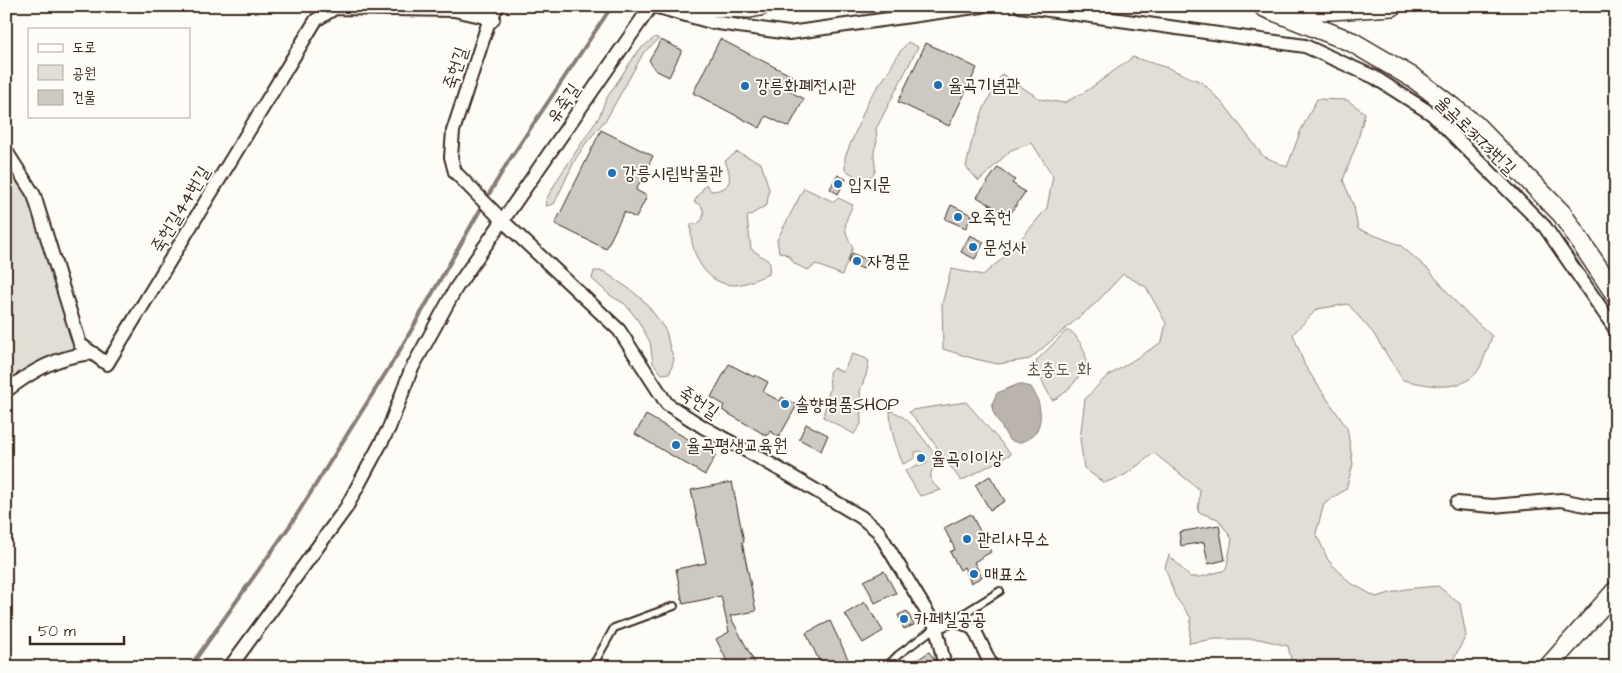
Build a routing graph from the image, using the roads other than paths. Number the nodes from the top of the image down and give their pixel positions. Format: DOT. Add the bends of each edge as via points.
graph roads {
  1 [pos="652,6"];
  2 [pos="684,6"];
  3 [pos="760,6"];
  4 [pos="982,6"];
  5 [pos="1020,6"];
  6 [pos="1392,6"];
  7 [pos="1259,7"];
  8 [pos="492,10"];
  9 [pos="6,151"];
  10 [pos="499,216"];
  11 [pos="1616,295"];
  12 [pos="1616,330"];
  13 [pos="93,353"];
  14 [pos="6,391"];
  15 [pos="1457,503"];
  16 [pos="1616,506"];
  17 [pos="1616,590"];
  18 [pos="1000,592"];
  19 [pos="674,606"];
  20 [pos="955,619"];
  21 [pos="936,627"];
  22 [pos="230,667"];
  23 [pos="592,667"];
  24 [pos="886,667"];
  25 [pos="944,667"];
  26 [pos="992,667"];
  27 [pos="1548,667"];
  1 -- 4 [label="street" via="711,22 789,32"];
  1 -- 10 [label="street, 유죽길"];
  2 -- 3 [label="main road"];
  5 -- 12 [label="street, 율곡로3173번길" via="1305,46 1374,77 1432,114 1545,227"];
  6 -- 7 [label="main road" via="1331,10"];
  7 -- 11 [label="main road" via="1352,42 1415,80 1474,124 1562,214"];
  8 -- 10 [label="street, 죽헌길" via="453,131 451,157 455,172"];
  8 -- 13 [label="street, 죽헌길44번길" via="335,8 316,20 107,364"];
  9 -- 13 [label="street" via="34,195 80,344"];
  10 -- 21 [label="street, 죽헌길" via="619,330 667,404 862,517 878,531"];
  10 -- 22 [label="street, 유죽길" via="411,370 389,428 346,508"];
  13 -- 14 [label="street" via="78,354 40,367"];
  15 -- 16 [label="street" via="1494,506 1561,500 1590,506"];
  17 -- 27 [label="street"];
  18 -- 20 [label="lane"];
  19 -- 23 [label="lane" via="614,628"];
  20 -- 21 [label="street"];
  20 -- 26 [label="street" via="974,629"];
  21 -- 24 [label="lane"];
  21 -- 25 [label="street, 죽헌길"];
}
